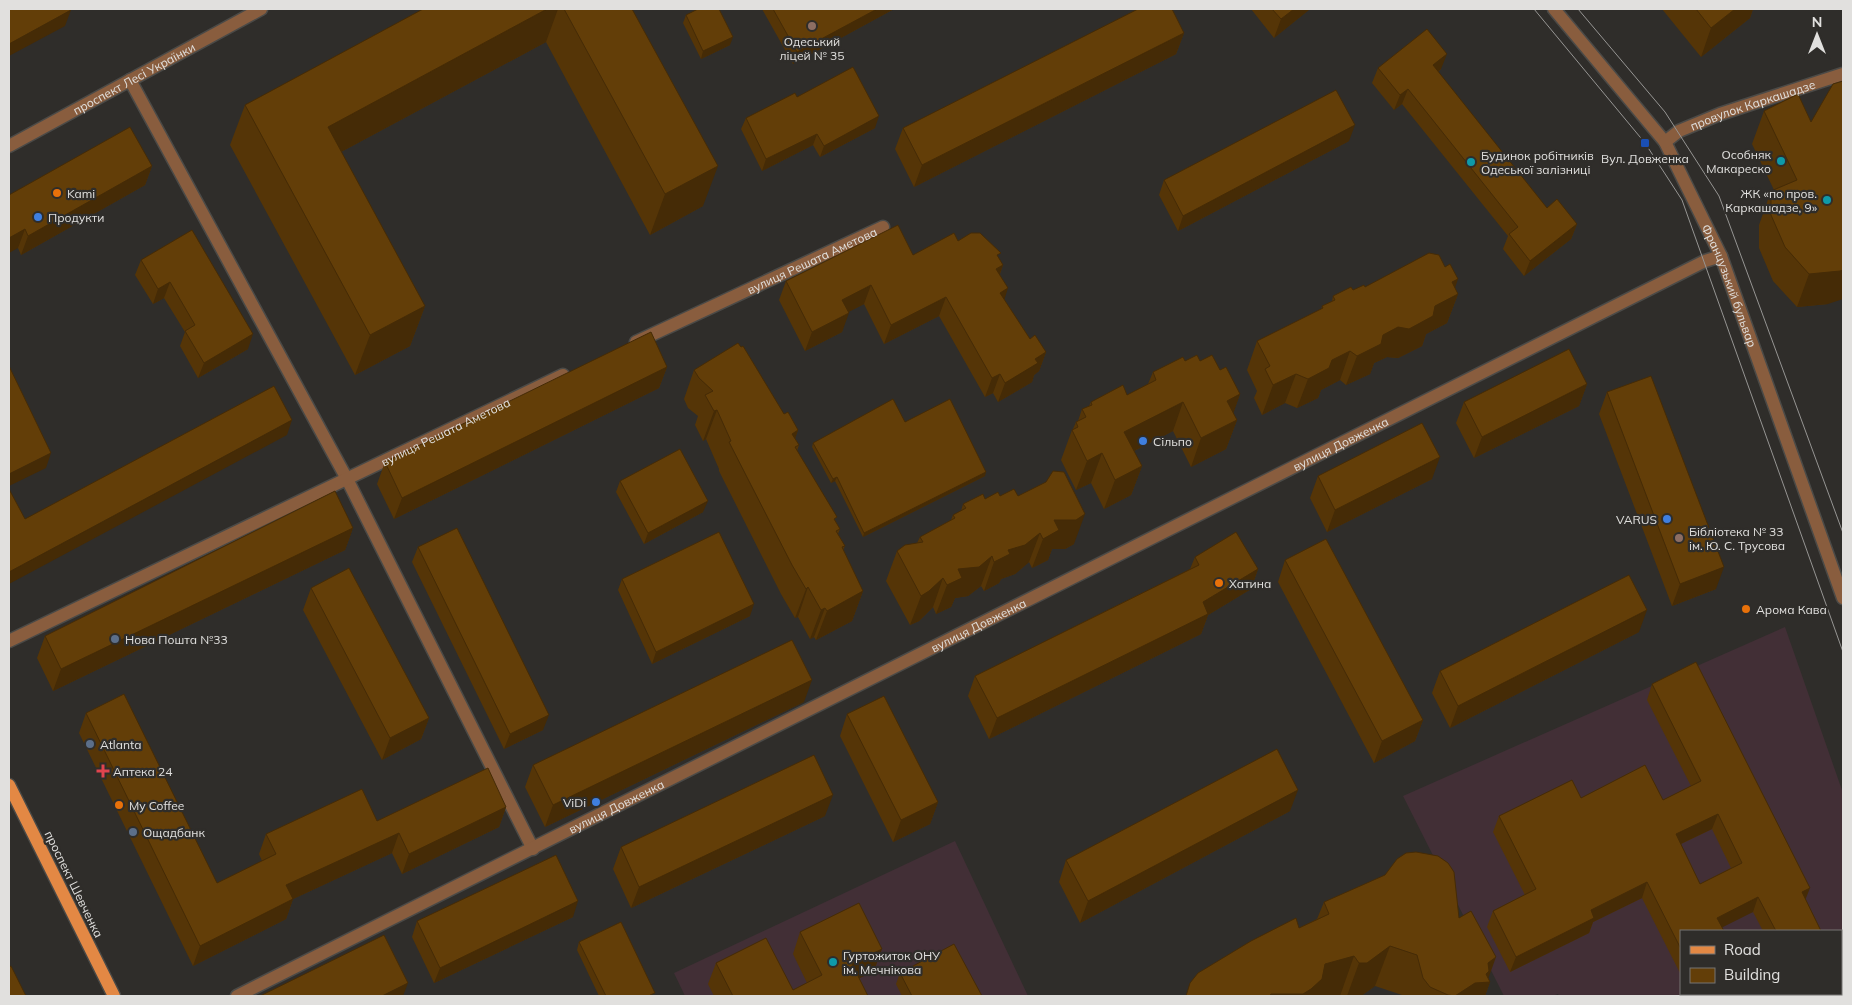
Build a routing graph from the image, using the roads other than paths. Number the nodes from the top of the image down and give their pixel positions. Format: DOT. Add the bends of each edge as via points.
graph roads {
  1 [pos="261,9"];
  2 [pos="1554,9"];
  3 [pos="1843,74"];
  4 [pos="130,80"];
  5 [pos="1665,142"];
  6 [pos="9,146"];
  7 [pos="883,227"];
  8 [pos="1721,256"];
  9 [pos="622,348"];
  10 [pos="577,369"];
  11 [pos="347,479"];
  12 [pos="1842,591"];
  13 [pos="9,641"];
  14 [pos="9,785"];
  15 [pos="534,850"];
  16 [pos="114,996"];
  17 [pos="237,996"];
  1 -- 4 [label="street, проспект Лесі Українки"];
  2 -- 5 [label="street, Французький бульвар"];
  3 -- 5 [label="street, провулок Каркашадзе" via="1720,114 1679,131"];
  4 -- 6 [label="street, проспект Лесі Українки"];
  4 -- 11 [label="street"];
  5 -- 8 [label="street, Французький бульвар"];
  7 -- 9 [label="street, вулиця Решата Аметова"];
  8 -- 12 [label="street, Французький бульвар"];
  8 -- 15 [label="street, вулиця Довженка" via="1705,261"];
  10 -- 11 [label="street, вулиця Решата Аметова"];
  11 -- 13 [label="street, вулиця Решата Аметова"];
  11 -- 15 [label="street"];
  14 -- 16 [label="main road, проспект Шевченка"];
  15 -- 17 [label="street, вулиця Довженка"];
}
